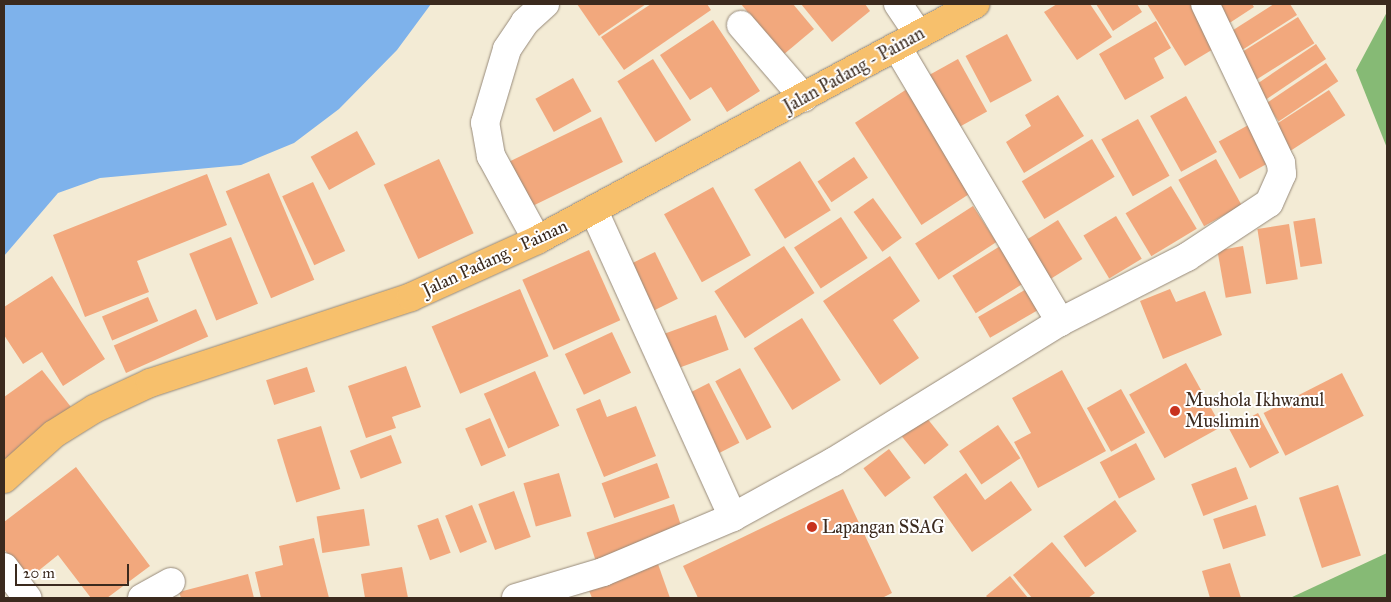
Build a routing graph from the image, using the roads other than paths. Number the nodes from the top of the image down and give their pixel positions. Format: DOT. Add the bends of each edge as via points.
graph roads {
  1 [pos="545,4"];
  2 [pos="898,4"];
  3 [pos="976,4"];
  4 [pos="1205,4"];
  5 [pos="741,25"];
  6 [pos="908,41"];
  7 [pos="804,98"];
  8 [pos="594,211"];
  9 [pos="537,240"];
  10 [pos="1060,322"];
  11 [pos="4,479"];
  12 [pos="733,517"];
  13 [pos="4,567"];
  14 [pos="171,582"];
  15 [pos="27,598"];
  16 [pos="142,598"];
  17 [pos="516,598"];
  1 -- 9 [label="street" via="525,22 507,49 485,123 490,156"];
  2 -- 6 [label="street"];
  3 -- 6 [label="highway, Jalan Padang - Painan"];
  4 -- 10 [label="street" via="1281,163 1279,185 1269,203 1187,257"];
  5 -- 7 [label="street"];
  6 -- 7 [label="highway, Jalan Padang - Painan"];
  6 -- 10 [label="street"];
  7 -- 8 [label="highway, Jalan Padang - Painan"];
  8 -- 9 [label="highway, Jalan Padang - Painan"];
  8 -- 12 [label="street"];
  9 -- 11 [label="highway, Jalan Padang - Painan" via="412,297 150,382 54,434"];
  10 -- 12 [label="street" via="833,462"];
  12 -- 17 [label="street" via="603,572"];
  13 -- 15 [label="street"];
  14 -- 16 [label="street"];
}
